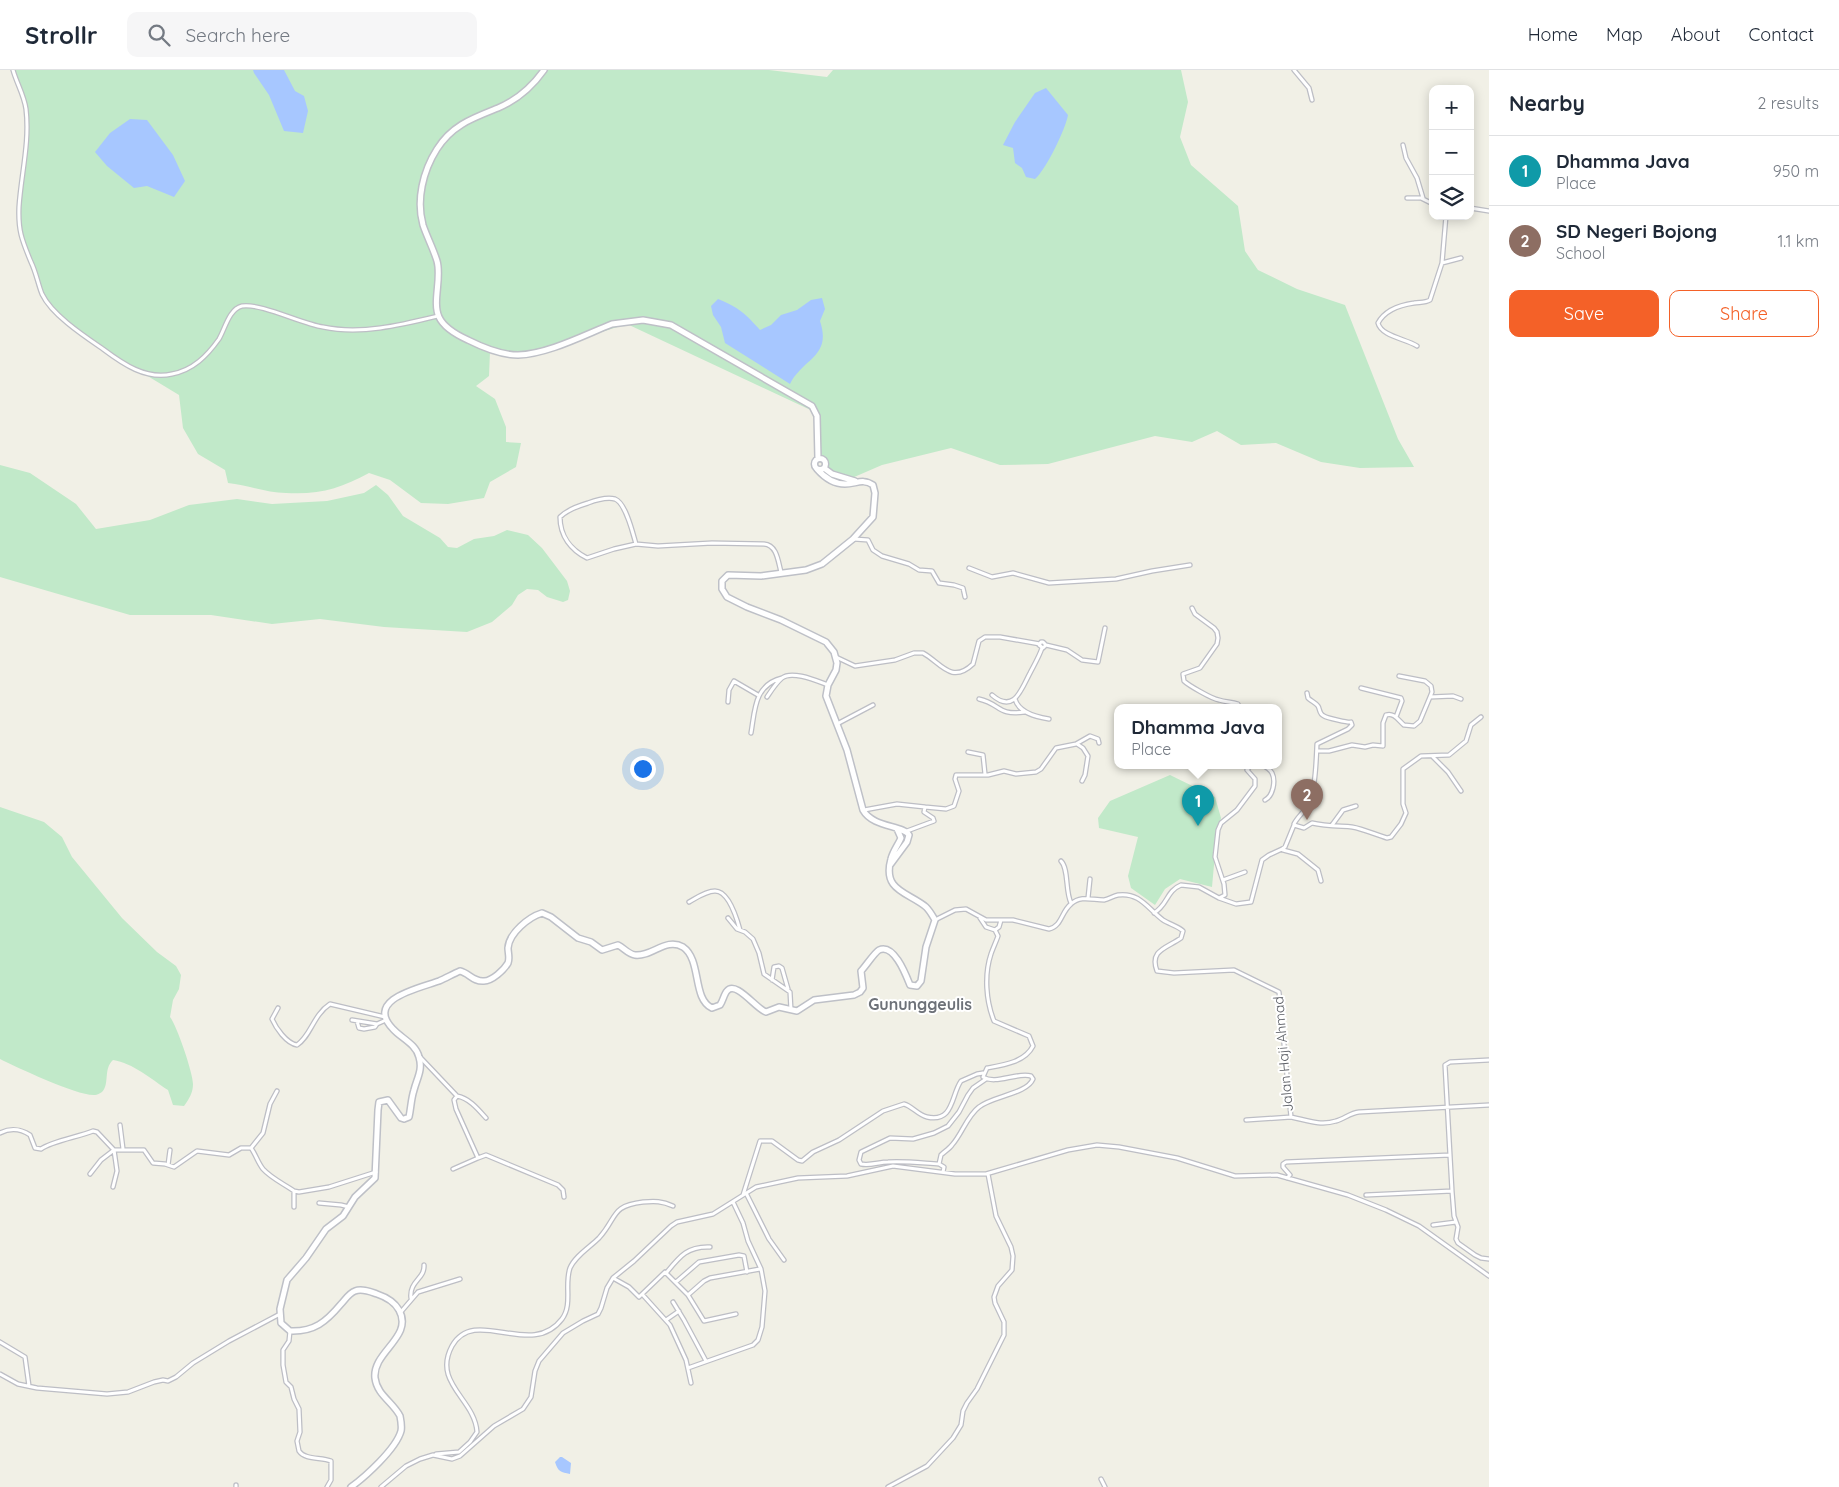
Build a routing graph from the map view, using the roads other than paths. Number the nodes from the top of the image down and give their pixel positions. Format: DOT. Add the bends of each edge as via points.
graph roads {
  1 [pos="13,70"];
  2 [pos="544,70"];
  3 [pos="1294,70"];
  4 [pos="1312,100"];
  5 [pos="1403,145"];
  6 [pos="1408,198"];
  7 [pos="1423,198"];
  8 [pos="1429,202"];
  9 [pos="1474,209"];
  10 [pos="1489,211"];
  11 [pos="1446,220"];
  12 [pos="1461,258"];
  13 [pos="1442,263"];
  14 [pos="438,316"];
  15 [pos="1417,346"];
  16 [pos="818,459"];
  17 [pos="824,468"];
  18 [pos="817,469"];
  19 [pos="855,482"];
  20 [pos="853,539"];
  21 [pos="636,544"];
  22 [pos="1190,565"];
  23 [pos="969,568"];
  24 [pos="781,572"];
  25 [pos="966,597"];
  26 [pos="1192,608"];
  27 [pos="1105,628"];
  28 [pos="1040,644"];
  29 [pos="1046,645"];
  30 [pos="1042,648"];
  31 [pos="836,657"];
  32 [pos="1398,676"];
  33 [pos="782,677"];
  34 [pos="828,685"];
  35 [pos="1361,688"];
  36 [pos="1308,693"];
  37 [pos="758,695"];
  38 [pos="992,695"];
  39 [pos="767,697"];
  40 [pos="1430,697"];
  41 [pos="1015,699"];
  42 [pos="1461,699"];
  43 [pos="979,700"];
  44 [pos="728,702"];
  45 [pos="1238,704"];
  46 [pos="873,705"];
  47 [pos="1025,712"];
  48 [pos="1480,717"];
  49 [pos="1396,718"];
  50 [pos="1049,719"];
  51 [pos="836,724"];
  52 [pos="751,733"];
  53 [pos="1099,743"];
  54 [pos="1076,744"];
  55 [pos="1317,751"];
  56 [pos="968,752"];
  57 [pos="1433,756"];
  58 [pos="1248,769"];
  59 [pos="1268,769"];
  60 [pos="985,774"];
  61 [pos="1082,781"];
  62 [pos="1461,791"];
  63 [pos="1265,800"];
  64 [pos="1356,806"];
  65 [pos="925,807"];
  66 [pos="863,810"];
  67 [pos="1294,824"];
  68 [pos="1332,825"];
  69 [pos="897,829"];
  70 [pos="906,831"];
  71 [pos="1282,850"];
  72 [pos="1060,861"];
  73 [pos="890,865"];
  74 [pos="1246,872"];
  75 [pos="1090,879"];
  76 [pos="1223,880"];
  77 [pos="1321,881"];
  78 [pos="1088,898"];
  79 [pos="1219,898"];
  80 [pos="689,902"];
  81 [pos="1071,903"];
  82 [pos="1154,913"];
  83 [pos="728,918"];
  84 [pos="980,918"];
  85 [pos="1001,919"];
  86 [pos="935,920"];
  87 [pos="995,930"];
  88 [pos="740,931"];
  89 [pos="772,980"];
  90 [pos="788,989"];
  91 [pos="278,1008"];
  92 [pos="791,1010"];
  93 [pos="386,1019"];
  94 [pos="352,1020"];
  95 [pos="357,1021"];
  96 [pos="369,1023"];
  97 [pos="377,1024"];
  98 [pos="364,1029"];
  99 [pos="419,1056"];
  100 [pos="1489,1060"];
  101 [pos="984,1073"];
  102 [pos="986,1079"];
  103 [pos="277,1091"];
  104 [pos="457,1096"];
  105 [pos="1489,1105"];
  106 [pos="1448,1108"];
  107 [pos="1291,1117"];
  108 [pos="486,1118"];
  109 [pos="1246,1120"];
  110 [pos="120,1125"];
  111 [pos="0,1133"];
  112 [pos="251,1148"];
  113 [pos="124,1149"];
  114 [pos="114,1150"];
  115 [pos="170,1150"];
  116 [pos="1450,1155"];
  117 [pos="478,1158"];
  118 [pos="939,1164"];
  119 [pos="168,1166"];
  120 [pos="453,1169"];
  121 [pos="376,1172"];
  122 [pos="943,1172"];
  123 [pos="90,1174"];
  124 [pos="988,1174"];
  125 [pos="1287,1178"];
  126 [pos="113,1187"];
  127 [pos="1452,1190"];
  128 [pos="294,1191"];
  129 [pos="744,1194"];
  130 [pos="1366,1195"];
  131 [pos="564,1197"];
  132 [pos="732,1202"];
  133 [pos="319,1203"];
  134 [pos="673,1206"];
  135 [pos="294,1207"];
  136 [pos="349,1208"];
  137 [pos="1456,1222"];
  138 [pos="1433,1226"];
  139 [pos="1456,1238"];
  140 [pos="1446,1244"];
  141 [pos="710,1247"];
  142 [pos="1489,1259"];
  143 [pos="784,1260"];
  144 [pos="424,1265"];
  145 [pos="760,1269"];
  146 [pos="667,1272"];
  147 [pos="747,1272"];
  148 [pos="1489,1276"];
  149 [pos="613,1278"];
  150 [pos="460,1279"];
  151 [pos="676,1282"];
  152 [pos="642,1294"];
  153 [pos="688,1295"];
  154 [pos="411,1299"];
  155 [pos="672,1302"];
  156 [pos="679,1311"];
  157 [pos="400,1313"];
  158 [pos="280,1314"];
  159 [pos="736,1314"];
  160 [pos="666,1320"];
  161 [pos="290,1331"];
  162 [pos="0,1342"];
  163 [pos="706,1361"];
  164 [pos="688,1368"];
  165 [pos="0,1374"];
  166 [pos="691,1383"];
  167 [pos="30,1386"];
  168 [pos="433,1455"];
  169 [pos="1101,1479"];
  170 [pos="327,1487"];
  171 [pos="351,1487"];
  172 [pos="381,1487"];
  173 [pos="888,1487"];
  174 [pos="1106,1487"];
  1 -- 14 [label="street" via="23,96 27,122 19,207 19,227 24,246 43,295 55,312 120,362 154,375 172,374 195,366 242,306 342,330 382,328"];
  2 -- 14 [label="main road" via="528,89 450,132 426,172 421,190 422,222 438,268"];
  3 -- 4 [label="street" via="1309,88"];
  5 -- 7 [label="street"];
  6 -- 7 [label="street"];
  7 -- 8 [label="street"];
  9 -- 10 [label="street"];
  11 -- 13 [label="street"];
  12 -- 13 [label="street"];
  13 -- 15 [label="street" via="1430,300 1390,310 1378,323 1384,333"];
  14 -- 16 [label="main road" via="446,327 476,344 517,355 537,352 622,321 643,320 671,325 812,406 817,416"];
  16 -- 17 [label="main road" via="824,461"];
  16 -- 18 [label="main road" via="814,464"];
  17 -- 18 [label="main road"];
  17 -- 19 [label="main road"];
  18 -- 19 [label="main road" via="836,482"];
  19 -- 20 [label="main road" via="863,481 875,489 875,508 872,517"];
  20 -- 24 [label="main road" via="817,567"];
  20 -- 25 [label="street" via="868,539 882,556 919,570 932,570 940,584 963,588"];
  21 -- 21 [label="street" via="588,558 566,539 560,517 587,503 601,499 618,500"];
  21 -- 24 [label="street" via="769,545 775,551"];
  22 -- 23 [label="street" via="1116,580 1049,583 1013,573 992,577"];
  24 -- 31 [label="main road" via="760,576 728,575 722,581 722,589 735,602 826,642"];
  26 -- 45 [label="street" via="1214,628 1218,638 1200,668 1183,674 1184,681 1216,699"];
  27 -- 29 [label="street" via="1098,662 1082,660 1068,650"];
  28 -- 29 [label="street" via="1044,642"];
  28 -- 30 [label="street"];
  28 -- 31 [label="street" via="985,637 979,642 974,664 965,670 952,672 923,653 855,666"];
  29 -- 30 [label="street"];
  30 -- 41 [label="street"];
  31 -- 34 [label="main road" via="836,670"];
  32 -- 40 [label="street" via="1425,680 1431,686"];
  33 -- 34 [label="street" via="802,677"];
  33 -- 37 [label="street" via="770,682"];
  33 -- 39 [label="street"];
  34 -- 51 [label="main road" via="827,703"];
  35 -- 49 [label="street" via="1401,698"];
  36 -- 55 [label="street" via="1308,698 1318,705 1324,716 1352,723 1348,729 1318,744"];
  37 -- 44 [label="street" via="734,681"];
  37 -- 52 [label="street"];
  38 -- 41 [label="street" via="1003,702"];
  40 -- 42 [label="street"];
  40 -- 49 [label="street" via="1418,724 1404,725"];
  41 -- 47 [label="street"];
  43 -- 47 [label="street" via="1003,712"];
  46 -- 51 [label="street"];
  47 -- 50 [label="street"];
  48 -- 57 [label="street" via="1471,725 1466,741 1453,752 1446,756"];
  49 -- 55 [label="street" via="1390,714 1386,716 1383,746 1352,745"];
  51 -- 66 [label="main road" via="850,760"];
  53 -- 54 [label="street" via="1098,739 1090,736"];
  54 -- 60 [label="street" via="1055,749 1036,772"];
  54 -- 61 [label="street" via="1088,756"];
  55 -- 67 [label="street" via="1317,766 1308,804"];
  56 -- 60 [label="street" via="983,756"];
  57 -- 62 [label="street"];
  57 -- 68 [label="street" via="1421,756 1402,770 1406,813 1390,838"];
  58 -- 76 [label="street" via="1256,786 1218,830 1215,857"];
  59 -- 63 [label="street" via="1273,778 1271,794"];
  60 -- 65 [label="street" via="956,775 959,791 954,806 946,809"];
  64 -- 68 [label="street" via="1343,810"];
  65 -- 66 [label="street" via="896,804"];
  65 -- 70 [label="street" via="924,812 934,818 934,822"];
  66 -- 69 [label="main road" via="868,817"];
  67 -- 68 [label="street" via="1304,828 1312,822"];
  67 -- 71 [label="street"];
  69 -- 70 [label="main road"];
  69 -- 73 [label="main road" via="901,838"];
  70 -- 73 [label="main road" via="907,842"];
  71 -- 77 [label="street" via="1298,854 1318,870"];
  71 -- 79 [label="street" via="1262,860 1251,902 1236,904"];
  72 -- 81 [label="street" via="1065,866 1066,888"];
  73 -- 86 [label="main road" via="890,878 898,890 924,906"];
  74 -- 76 [label="street"];
  75 -- 78 [label="street"];
  76 -- 79 [label="street" via="1225,895"];
  78 -- 81 [label="street, Jalan Haji Ahmad"];
  78 -- 82 [label="street, Jalan Haji Ahmad" via="1104,900 1119,895 1134,896"];
  79 -- 82 [label="street" via="1198,887 1181,885"];
  80 -- 88 [label="street" via="712,891 720,892 731,904"];
  81 -- 85 [label="street" via="1058,924 1051,928"];
  82 -- 107 [label="street, Jalan Haji Ahmad" via="1179,927 1183,933 1154,958 1157,971 1234,970 1280,992"];
  83 -- 88 [label="street"];
  84 -- 85 [label="street"];
  84 -- 86 [label="street" via="971,910 961,909"];
  84 -- 87 [label="street" via="986,928"];
  85 -- 87 [label="street"];
  86 -- 92 [label="main road" via="926,947 921,981 917,986 910,985 904,968 893,954 880,950 861,971 863,987 860,992 814,1000 799,1010"];
  87 -- 101 [label="street" via="998,936 990,955 987,976 991,1014 994,1021 1029,1036 1033,1046 1021,1059 988,1068"];
  88 -- 89 [label="street" via="753,939 763,972"];
  89 -- 90 [label="street"];
  89 -- 90 [label="street" via="774,967 779,966"];
  90 -- 92 [label="street"];
  91 -- 93 [label="street" via="273,1021 293,1045 303,1041 309,1028 330,1004"];
  92 -- 93 [label="main road" via="779,1007 763,1011 736,988 729,989 720,1005 711,1008 702,999 691,958 682,947 670,944 638,955 618,945 602,950 542,913 514,934 508,945 507,964 491,978 482,982 460,971 397,997 387,1005"];
  93 -- 97 [label="street"];
  93 -- 99 [label="main road"];
  94 -- 95 [label="street"];
  95 -- 96 [label="street"];
  95 -- 98 [label="street" via="359,1028"];
  96 -- 97 [label="street"];
  96 -- 98 [label="street"];
  97 -- 98 [label="street"];
  99 -- 104 [label="street"];
  99 -- 121 [label="main road" via="420,1075 408,1118 401,1118 388,1100 378,1104"];
  100 -- 106 [label="street" via="1446,1063"];
  101 -- 102 [label="street"];
  101 -- 129 [label="street" via="961,1081 946,1114 926,1117 904,1104 883,1111 801,1161 772,1141 762,1140"];
  102 -- 118 [label="street" via="1026,1075 1033,1079 1032,1084 1025,1088 978,1107 953,1145 941,1155"];
  102 -- 118 [label="street" via="968,1095 948,1126 913,1139 890,1138 861,1152 859,1160 867,1166 885,1162"];
  103 -- 112 [label="street" via="270,1104 263,1134"];
  104 -- 108 [label="street" via="476,1107"];
  104 -- 117 [label="street" via="454,1100 456,1109"];
  105 -- 106 [label="street"];
  106 -- 107 [label="street" via="1358,1112 1327,1123"];
  106 -- 116 [label="street"];
  107 -- 109 [label="street, Jalan Haji Ahmad"];
  110 -- 113 [label="street"];
  111 -- 114 [label="street" via="23,1131 30,1135 35,1148 41,1149 93,1131"];
  112 -- 119 [label="street" via="241,1148 229,1155 197,1151 178,1166"];
  112 -- 128 [label="street" via="265,1171"];
  113 -- 114 [label="street"];
  113 -- 119 [label="street" via="144,1150 153,1163"];
  114 -- 123 [label="street"];
  114 -- 126 [label="street" via="117,1171"];
  115 -- 119 [label="street"];
  116 -- 125 [label="street" via="1286,1162 1283,1167 1290,1175"];
  116 -- 127 [label="street"];
  117 -- 120 [label="street"];
  117 -- 131 [label="street" via="486,1155 558,1185"];
  118 -- 122 [label="street" via="944,1167"];
  121 -- 128 [label="street" via="323,1188"];
  121 -- 136 [label="main road" via="374,1179 355,1197"];
  122 -- 124 [label="street"];
  122 -- 129 [label="street" via="889,1166 847,1176 798,1178 756,1187"];
  124 -- 125 [label="street" via="1074,1148 1097,1145 1196,1162 1235,1176"];
  124 -- 173 [label="street" via="996,1216 1014,1262 994,1297 1005,1326 1004,1335 952,1438 927,1466"];
  125 -- 140 [label="street" via="1375,1205 1419,1226"];
  127 -- 130 [label="street"];
  127 -- 137 [label="street"];
  128 -- 135 [label="street"];
  129 -- 132 [label="street"];
  129 -- 143 [label="street"];
  132 -- 145 [label="street"];
  132 -- 149 [label="street" via="709,1215 674,1224"];
  133 -- 136 [label="street"];
  134 -- 168 [label="street" via="658,1201 627,1204 620,1209 572,1265 566,1312 550,1331 529,1336 483,1330 458,1338 449,1354 448,1373 471,1413 477,1434 459,1452"];
  136 -- 158 [label="main road" via="326,1229 287,1280"];
  137 -- 138 [label="street"];
  137 -- 139 [label="street"];
  139 -- 140 [label="street"];
  139 -- 142 [label="street" via="1475,1255"];
  140 -- 148 [label="street"];
  141 -- 146 [label="street" via="699,1247 682,1254"];
  144 -- 154 [label="street" via="423,1273 410,1292"];
  145 -- 147 [label="street"];
  145 -- 163 [label="street" via="766,1294 757,1342"];
  146 -- 151 [label="street"];
  146 -- 152 [label="street"];
  147 -- 151 [label="street" via="744,1256 739,1255 699,1262"];
  147 -- 153 [label="street" via="710,1278"];
  149 -- 152 [label="street" via="629,1287 638,1297"];
  149 -- 168 [label="street" via="598,1314 563,1333 538,1363 526,1407 494,1426 460,1456 452,1459"];
  150 -- 154 [label="street" via="421,1291"];
  151 -- 153 [label="street"];
  152 -- 160 [label="street"];
  153 -- 159 [label="street" via="704,1321"];
  154 -- 157 [label="street"];
  155 -- 156 [label="street"];
  156 -- 160 [label="street"];
  156 -- 163 [label="street"];
  157 -- 161 [label="main road" via="387,1298 358,1290 318,1326 306,1331"];
  157 -- 171 [label="main road" via="401,1328 378,1362 375,1377 379,1390 400,1416 400,1433 370,1472"];
  158 -- 161 [label="main road" via="282,1326"];
  158 -- 167 [label="street" via="229,1341 173,1379 128,1392 105,1394"];
  160 -- 164 [label="street"];
  161 -- 170 [label="street" via="289,1341 283,1350 283,1365 286,1382 299,1409 299,1452 331,1461 331,1480"];
  162 -- 167 [label="street" via="25,1357"];
  163 -- 164 [label="street"];
  164 -- 166 [label="street"];
  165 -- 167 [label="street" via="18,1384"];
  168 -- 172 [label="street" via="406,1466"];
  169 -- 174 [label="street"];
}
